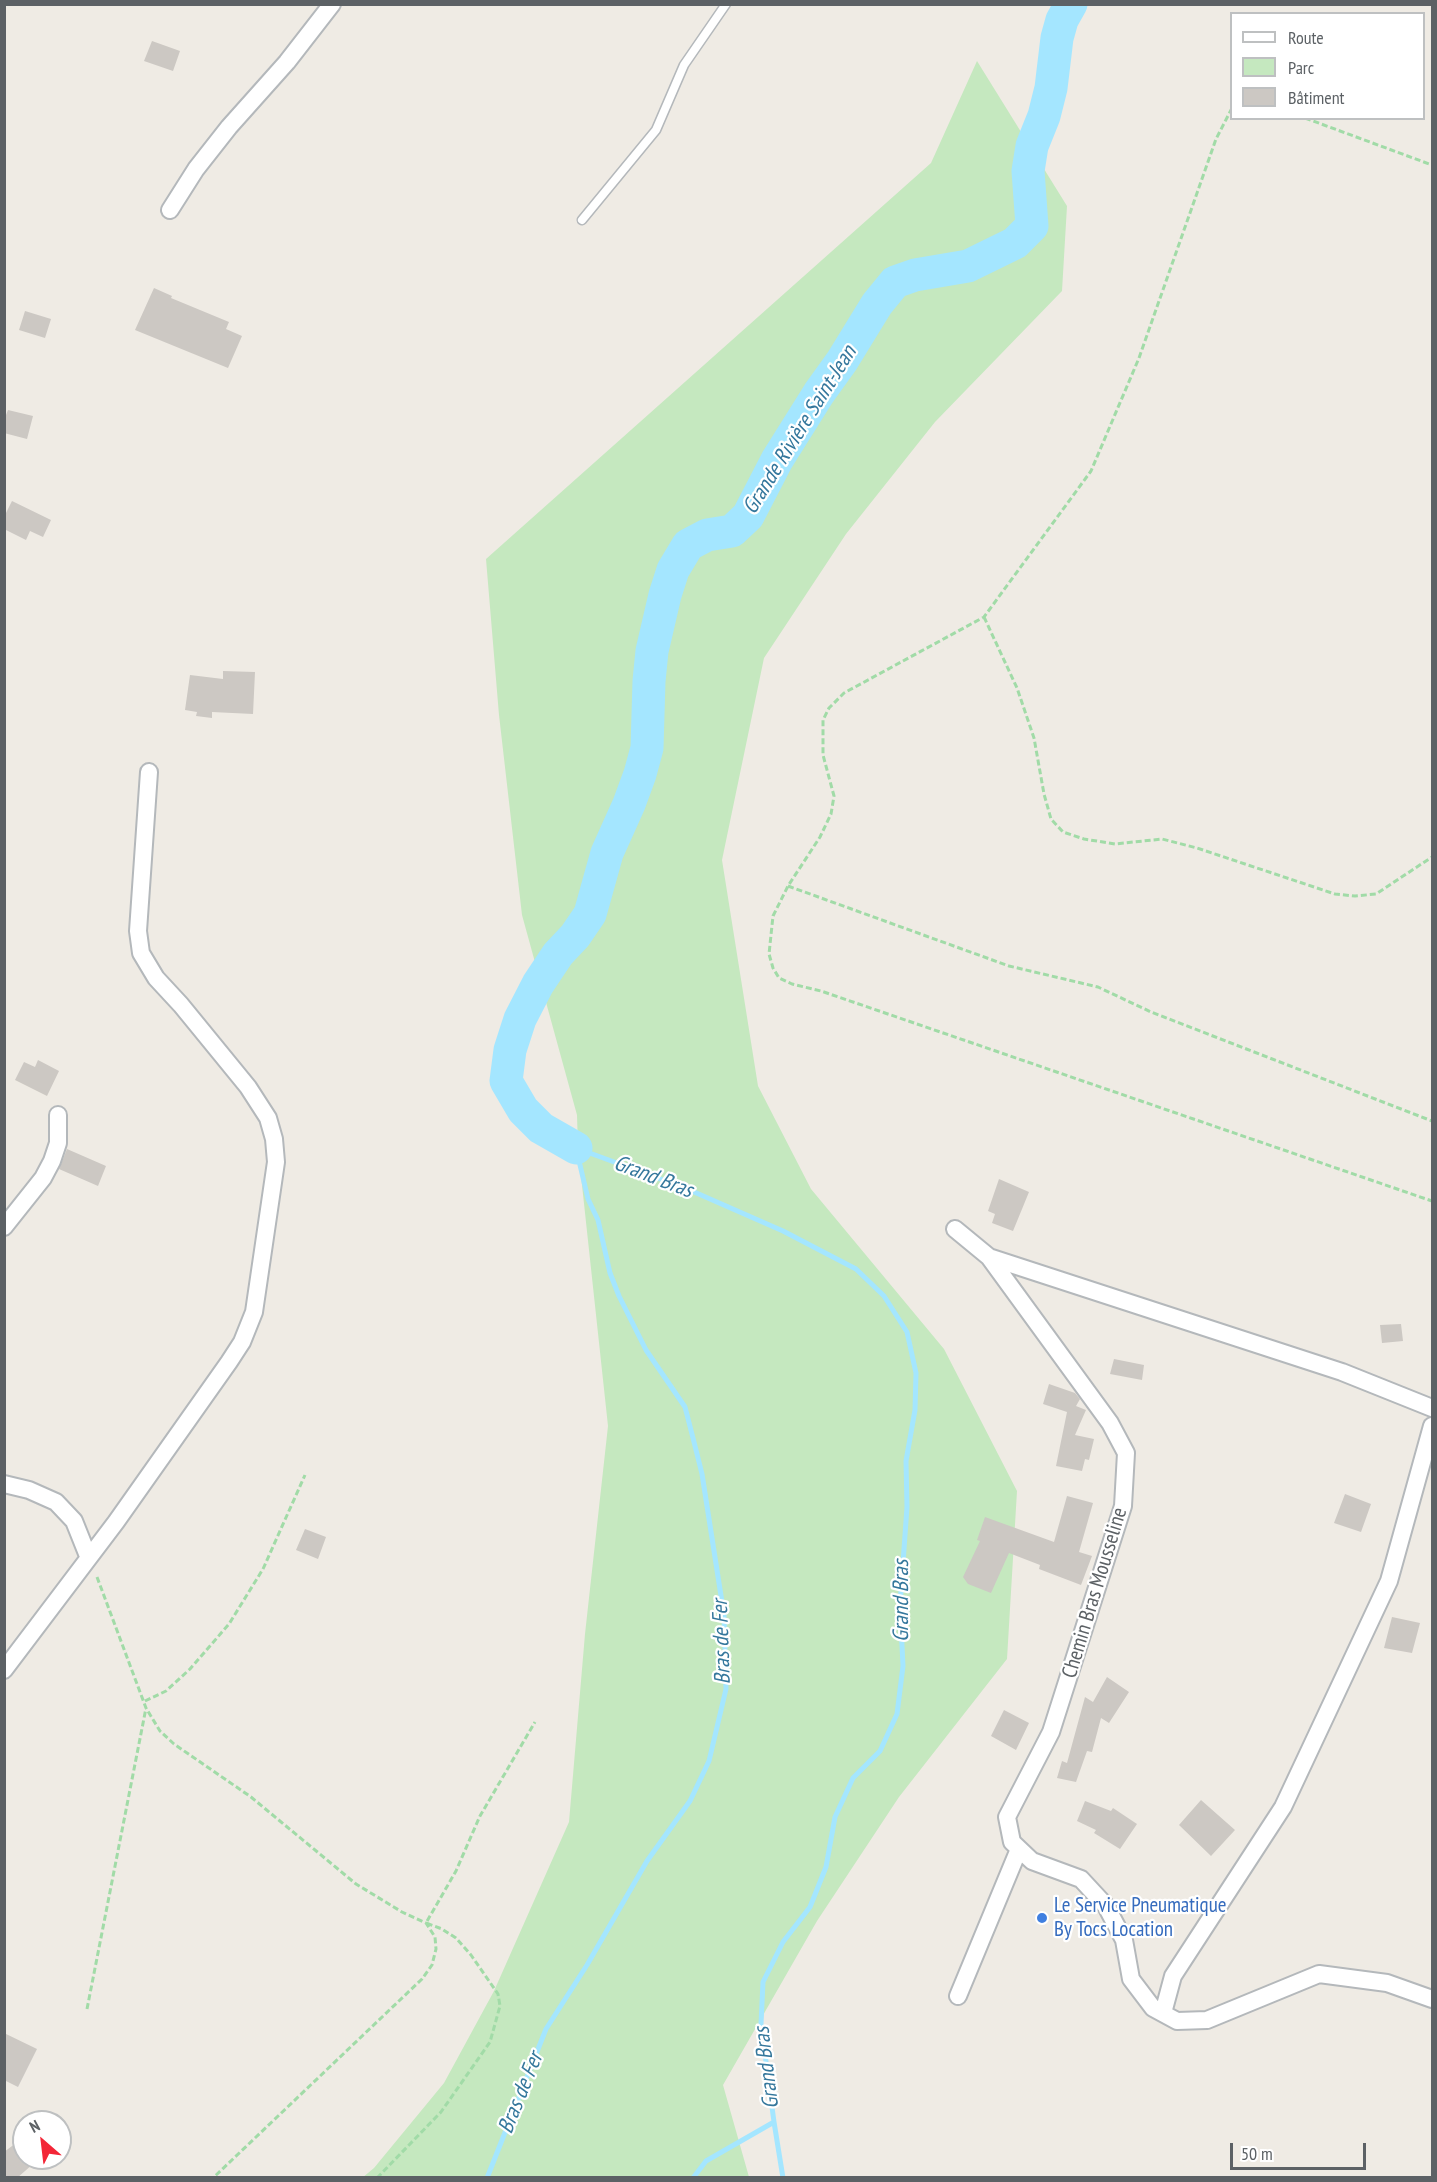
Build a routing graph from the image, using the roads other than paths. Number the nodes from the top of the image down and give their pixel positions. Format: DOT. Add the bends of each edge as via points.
graph roads {
  1 [pos="332,4"];
  2 [pos="726,4"];
  3 [pos="170,210"];
  4 [pos="582,220"];
  5 [pos="149,772"];
  6 [pos="58,1115"];
  7 [pos="4,1227"];
  8 [pos="955,1229"];
  9 [pos="988,1257"];
  10 [pos="1432,1408"];
  11 [pos="1432,1426"];
  12 [pos="4,1484"];
  13 [pos="88,1556"];
  14 [pos="4,1670"];
  15 [pos="1019,1849"];
  16 [pos="958,1996"];
  17 [pos="1432,1999"];
  18 [pos="1163,2013"];
  1 -- 3 [label="street" via="229,127"];
  2 -- 4 [label="lane" via="684,65 656,130"];
  5 -- 13 [label="street" via="138,931 141,953 156,978 268,1118 276,1162 254,1312 242,1342"];
  6 -- 7 [label="street" via="58,1143 52,1161"];
  8 -- 9 [label="street"];
  9 -- 10 [label="street" via="1342,1372"];
  9 -- 15 [label="street, Chemin Bras Mousseline" via="1110,1423 1126,1453 1123,1506 1051,1732 1007,1817 1012,1842"];
  11 -- 18 [label="street" via="1389,1581 1283,1807 1173,1976"];
  12 -- 13 [label="street" via="56,1502 74,1521"];
  13 -- 14 [label="street"];
  15 -- 16 [label="street"];
  15 -- 18 [label="street" via="1032,1861 1081,1879 1106,1906 1124,1940 1131,1979 1153,2008"];
  17 -- 18 [label="street" via="1387,1983 1319,1974 1207,2020 1178,2020"];
}
